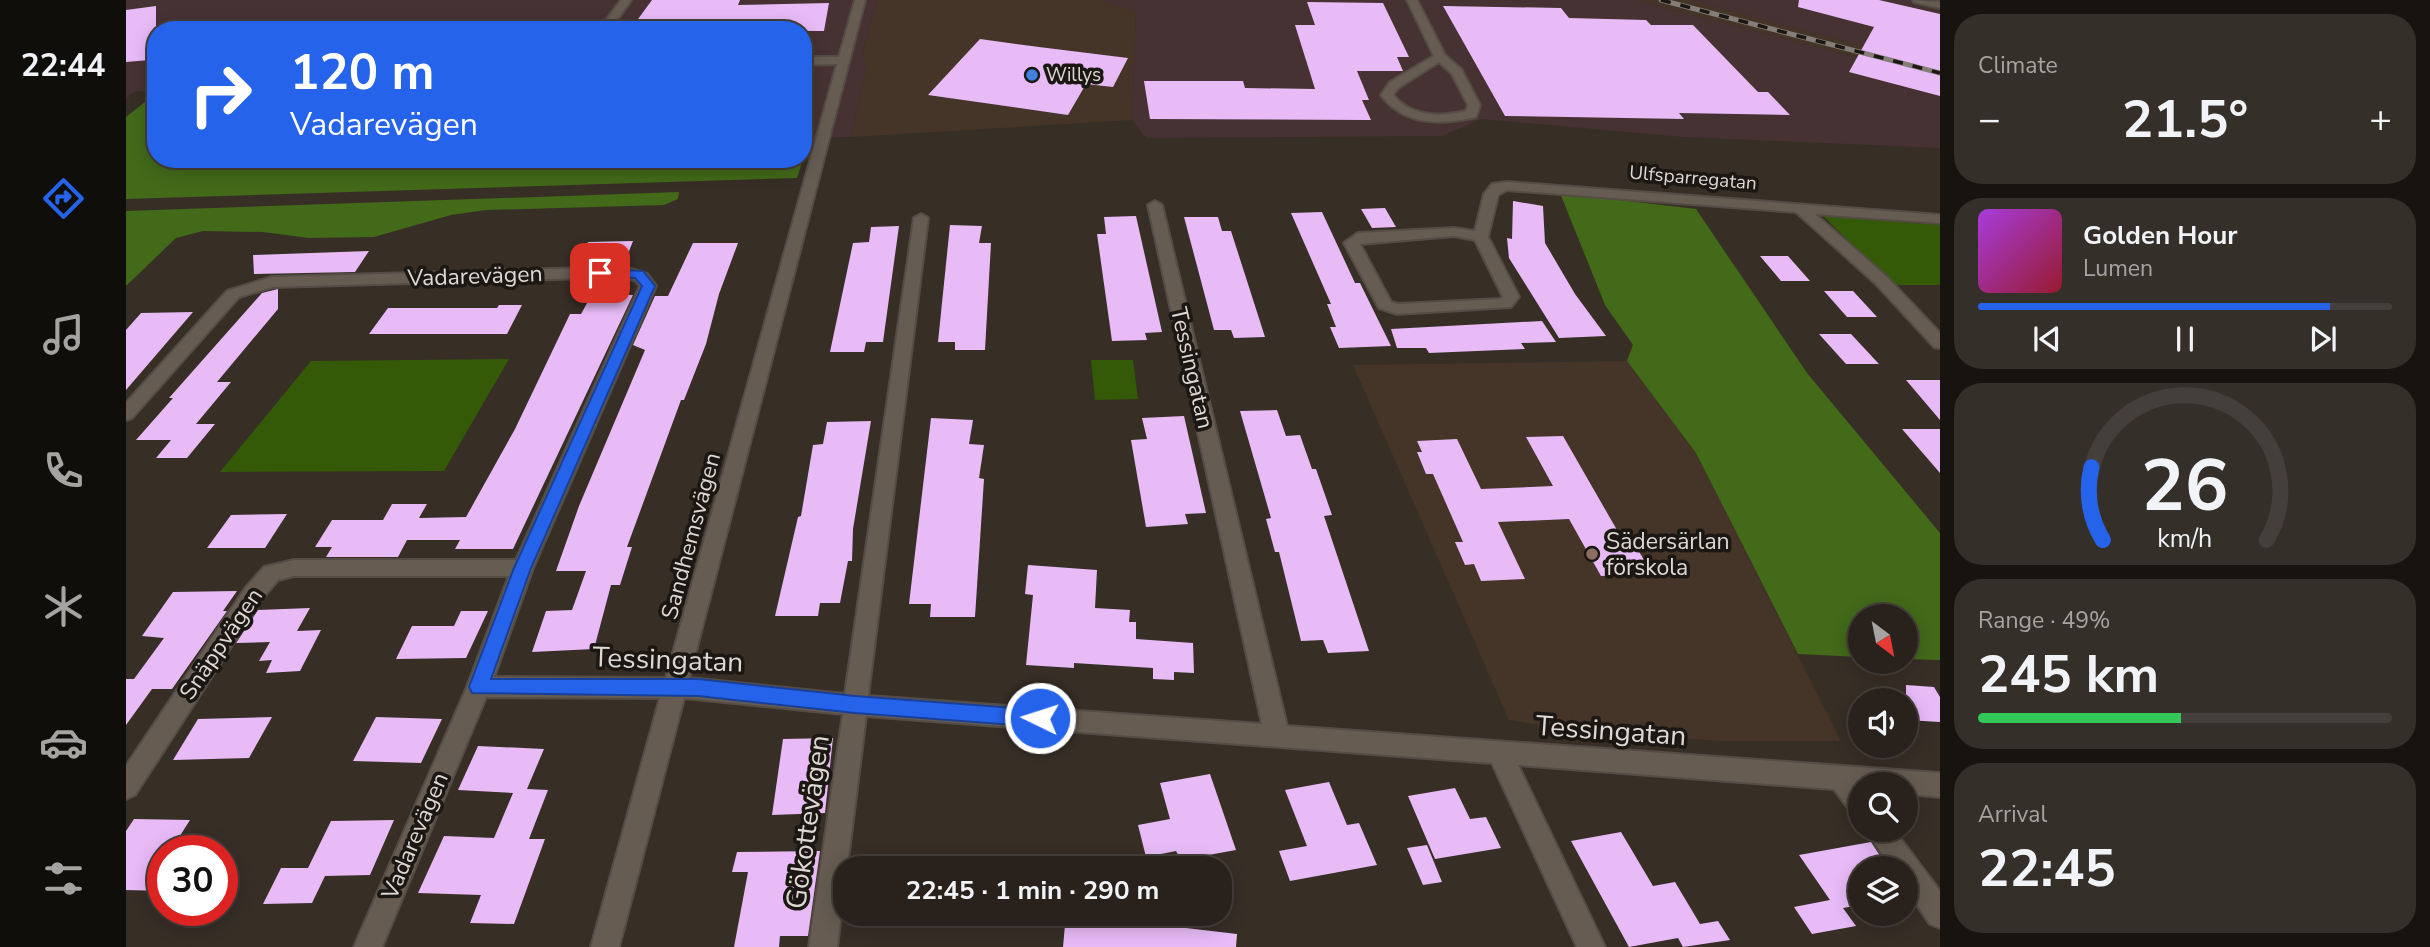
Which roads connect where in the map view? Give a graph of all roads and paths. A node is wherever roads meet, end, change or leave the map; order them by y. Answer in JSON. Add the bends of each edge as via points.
{"nodes":[{"id":1,"x":625,"y":0,"type":"edge"},
{"id":2,"x":860,"y":0,"type":"edge"},
{"id":3,"x":1412,"y":0,"type":"edge"},
{"id":4,"x":1918,"y":0,"type":"edge"},
{"id":5,"x":1940,"y":5,"type":"edge"},
{"id":6,"x":610,"y":21,"type":"edge"},
{"id":7,"x":1440,"y":57,"type":"junction"},
{"id":8,"x":844,"y":60,"type":"junction"},
{"id":9,"x":812,"y":61,"type":"edge"},
{"id":10,"x":1155,"y":205,"type":"dead end"},
{"id":11,"x":1800,"y":208,"type":"junction"},
{"id":12,"x":921,"y":218,"type":"dead end"},
{"id":13,"x":1940,"y":219,"type":"edge"},
{"id":14,"x":1481,"y":237,"type":"junction"},
{"id":15,"x":1940,"y":343,"type":"edge"},
{"id":16,"x":126,"y":414,"type":"edge"},
{"id":17,"x":523,"y":568,"type":"junction"},
{"id":18,"x":479,"y":687,"type":"junction"},
{"id":19,"x":676,"y":687,"type":"junction"},
{"id":20,"x":855,"y":705,"type":"junction"},
{"id":21,"x":1277,"y":736,"type":"junction"},
{"id":22,"x":1500,"y":753,"type":"junction"},
{"id":23,"x":1841,"y":778,"type":"junction"},
{"id":24,"x":1940,"y":785,"type":"edge"},
{"id":25,"x":126,"y":787,"type":"edge"},
{"id":26,"x":1848,"y":788,"type":"edge"},
{"id":27,"x":1888,"y":842,"type":"edge"},
{"id":28,"x":1940,"y":914,"type":"edge"},
{"id":29,"x":368,"y":947,"type":"edge"},
{"id":30,"x":605,"y":947,"type":"edge"},
{"id":31,"x":822,"y":947,"type":"edge"},
{"id":32,"x":1591,"y":947,"type":"edge"}],
"edges":[{"from":1,"to":6,"type":"street"},
{"from":2,"to":8,"type":"street","name":"Sandhemsvägen"},
{"from":3,"to":7,"type":"street"},
{"from":4,"to":5,"type":"street"},
{"from":7,"to":7,"type":"street","via":[[1394,85],[1387,95],[1393,105],[1429,118],[1471,114],[1474,105],[1457,72]]},
{"from":8,"to":9,"type":"street"},
{"from":8,"to":19,"type":"street","name":"Sandhemsvägen"},
{"from":10,"to":21,"type":"street","name":"Tessingatan"},
{"from":11,"to":13,"type":"street","name":"Ulfsparregatan"},
{"from":11,"to":14,"type":"street","name":"Ulfsparregatan","via":[[1507,186],[1497,187],[1491,194]]},
{"from":11,"to":15,"type":"street","via":[[1881,280]]},
{"from":12,"to":20,"type":"street"},
{"from":14,"to":14,"type":"street","via":[[1511,296],[1505,304],[1397,309],[1385,305],[1352,243],[1358,237],[1454,232]]},
{"from":16,"to":17,"type":"street","name":"Vadarevägen","via":[[233,294],[250,286],[638,274],[648,286]]},
{"from":17,"to":18,"type":"street","name":"Vadarevägen"},
{"from":17,"to":25,"type":"street","name":"Snäppvägen","via":[[294,568],[271,573]]},
{"from":18,"to":19,"type":"street","name":"Tessingatan"},
{"from":18,"to":29,"type":"street","name":"Vadarevägen"},
{"from":19,"to":20,"type":"street","name":"Tessingatan"},
{"from":19,"to":30,"type":"street","name":"Sandhemsvägen"},
{"from":20,"to":21,"type":"street","name":"Tessingatan"},
{"from":20,"to":31,"type":"street","name":"Gökottevägen"},
{"from":21,"to":22,"type":"street","name":"Tessingatan"},
{"from":22,"to":23,"type":"street","name":"Tessingatan"},
{"from":22,"to":32,"type":"street"},
{"from":23,"to":24,"type":"street","name":"Tessingatan"},
{"from":23,"to":26,"type":"street"},
{"from":27,"to":28,"type":"street"}]}
